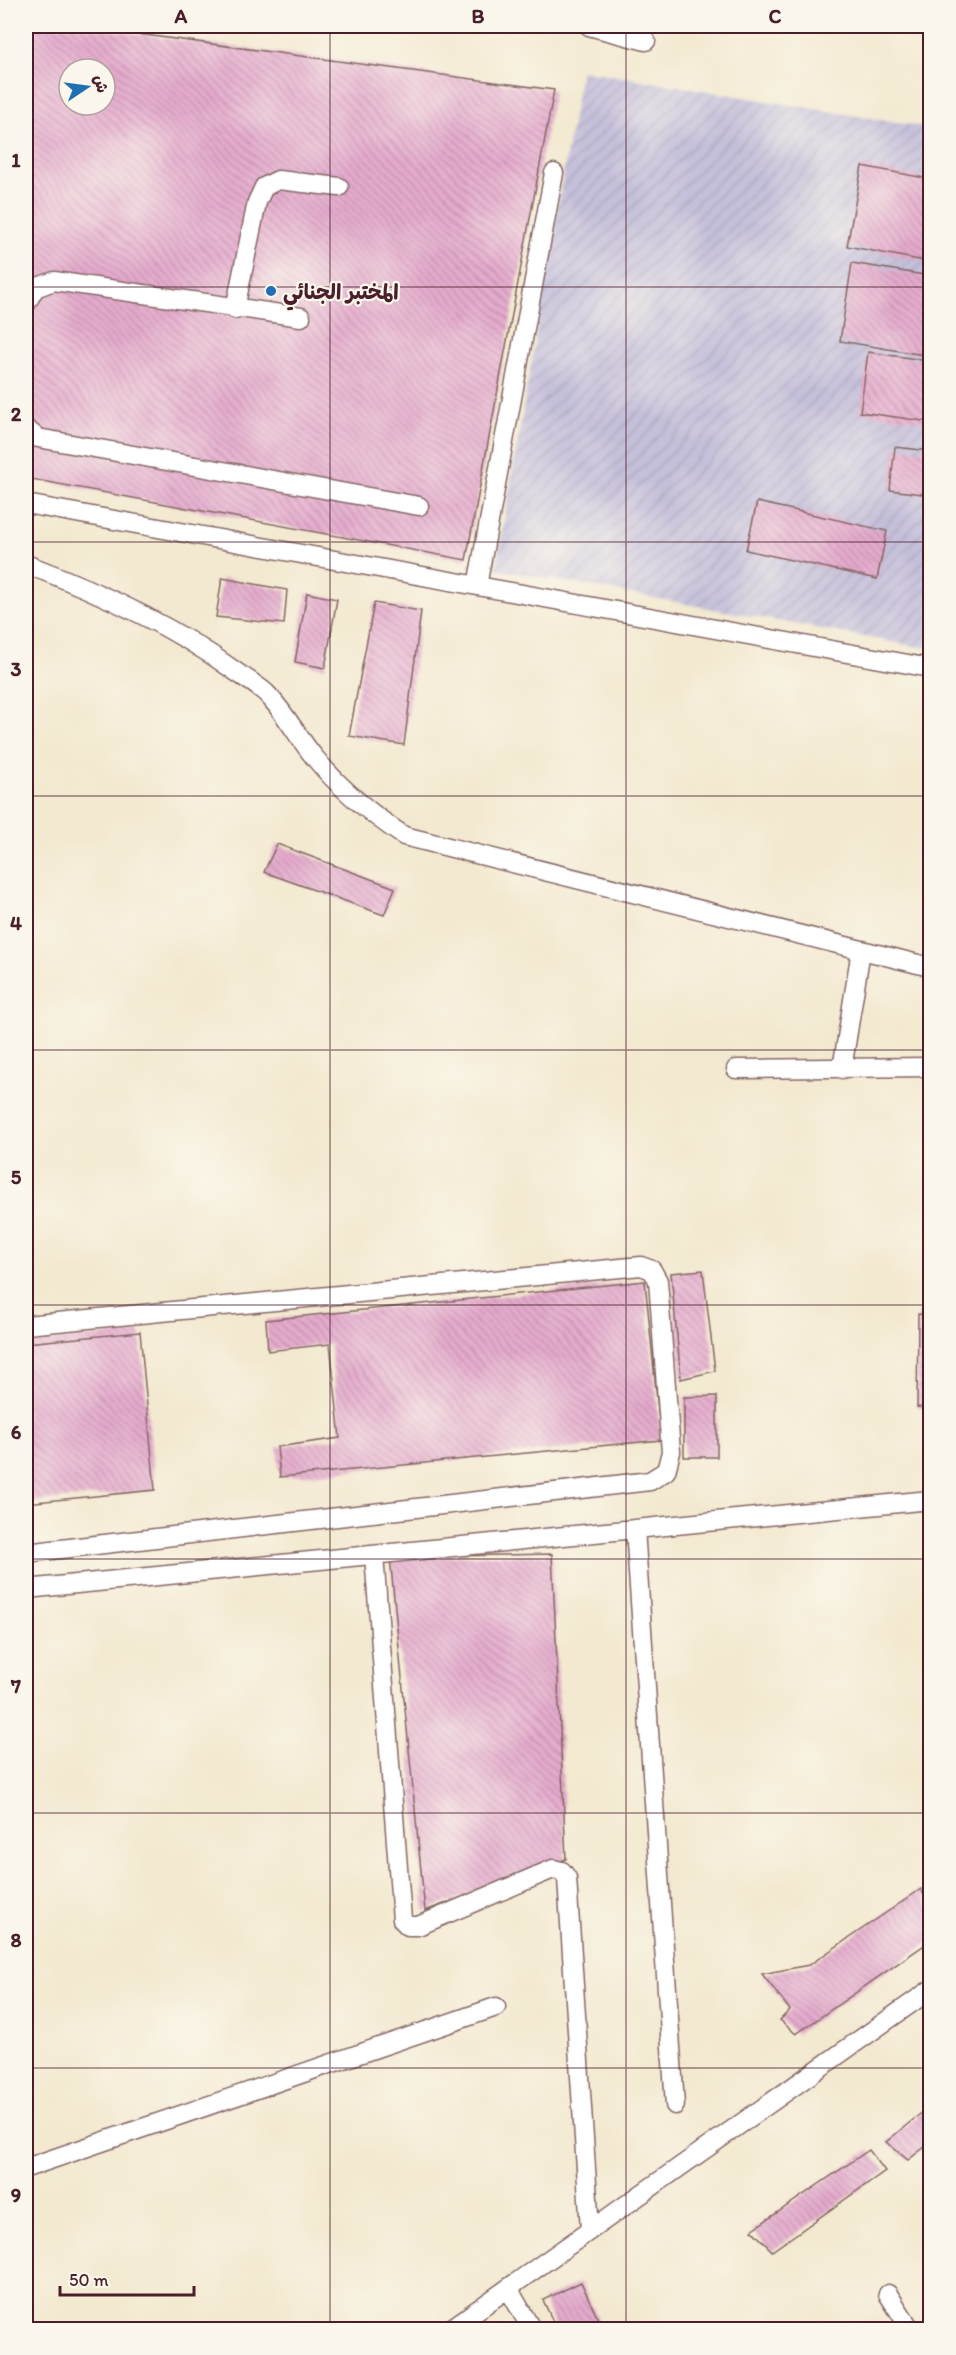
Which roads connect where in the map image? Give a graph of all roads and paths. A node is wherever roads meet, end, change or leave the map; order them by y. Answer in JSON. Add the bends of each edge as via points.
{"nodes":[{"id":1,"x":589,"y":26,"type":"edge"},
{"id":2,"x":646,"y":41,"type":"dead end"},
{"id":3,"x":554,"y":172,"type":"dead end"},
{"id":4,"x":339,"y":187,"type":"dead end"},
{"id":5,"x":26,"y":304,"type":"edge"},
{"id":6,"x":235,"y":309,"type":"junction"},
{"id":7,"x":301,"y":317,"type":"dead end"},
{"id":8,"x":26,"y":429,"type":"edge"},
{"id":9,"x":26,"y":504,"type":"edge"},
{"id":10,"x":419,"y":506,"type":"dead end"},
{"id":11,"x":26,"y":564,"type":"edge"},
{"id":12,"x":477,"y":586,"type":"junction"},
{"id":13,"x":930,"y":668,"type":"edge"},
{"id":14,"x":861,"y":950,"type":"junction"},
{"id":15,"x":930,"y":968,"type":"edge"},
{"id":16,"x":930,"y":1067,"type":"edge"},
{"id":17,"x":842,"y":1069,"type":"junction"},
{"id":18,"x":736,"y":1070,"type":"dead end"},
{"id":19,"x":26,"y":1325,"type":"edge"},
{"id":20,"x":930,"y":1500,"type":"edge"},
{"id":21,"x":635,"y":1529,"type":"junction"},
{"id":22,"x":26,"y":1553,"type":"edge"},
{"id":23,"x":374,"y":1555,"type":"junction"},
{"id":24,"x":26,"y":1589,"type":"edge"},
{"id":25,"x":930,"y":1990,"type":"edge"},
{"id":26,"x":495,"y":2007,"type":"dead end"},
{"id":27,"x":675,"y":2105,"type":"dead end"},
{"id":28,"x":26,"y":2168,"type":"edge"},
{"id":29,"x":590,"y":2229,"type":"junction"},
{"id":30,"x":508,"y":2288,"type":"junction"},
{"id":31,"x":888,"y":2294,"type":"dead end"},
{"id":32,"x":449,"y":2330,"type":"edge"},
{"id":33,"x":532,"y":2330,"type":"edge"},
{"id":34,"x":911,"y":2330,"type":"edge"}],
"edges":[{"from":1,"to":2,"type":"street"},
{"from":3,"to":12,"type":"street"},
{"from":4,"to":6,"type":"street","via":[[278,180],[264,187],[257,202]]},
{"from":5,"to":6,"type":"street","via":[[35,288],[54,281]]},
{"from":6,"to":7,"type":"street"},
{"from":8,"to":10,"type":"street","via":[[38,438]]},
{"from":9,"to":12,"type":"street"},
{"from":11,"to":14,"type":"street","via":[[134,611],[209,652],[266,693],[342,789],[404,836]]},
{"from":12,"to":13,"type":"street"},
{"from":14,"to":15,"type":"street"},
{"from":14,"to":17,"type":"street"},
{"from":16,"to":17,"type":"street"},
{"from":17,"to":18,"type":"street"},
{"from":19,"to":22,"type":"street","via":[[641,1266],[652,1270],[658,1281],[671,1452],[666,1471],[650,1481]]},
{"from":20,"to":21,"type":"street"},
{"from":21,"to":23,"type":"street"},
{"from":21,"to":27,"type":"street"},
{"from":23,"to":24,"type":"street"},
{"from":23,"to":29,"type":"street","via":[[402,1920],[408,1926],[418,1926],[553,1869],[562,1871],[567,1878]]},
{"from":25,"to":29,"type":"street"},
{"from":26,"to":28,"type":"street"},
{"from":29,"to":30,"type":"street"},
{"from":30,"to":32,"type":"street"},
{"from":30,"to":33,"type":"street"},
{"from":31,"to":34,"type":"street"}]}
